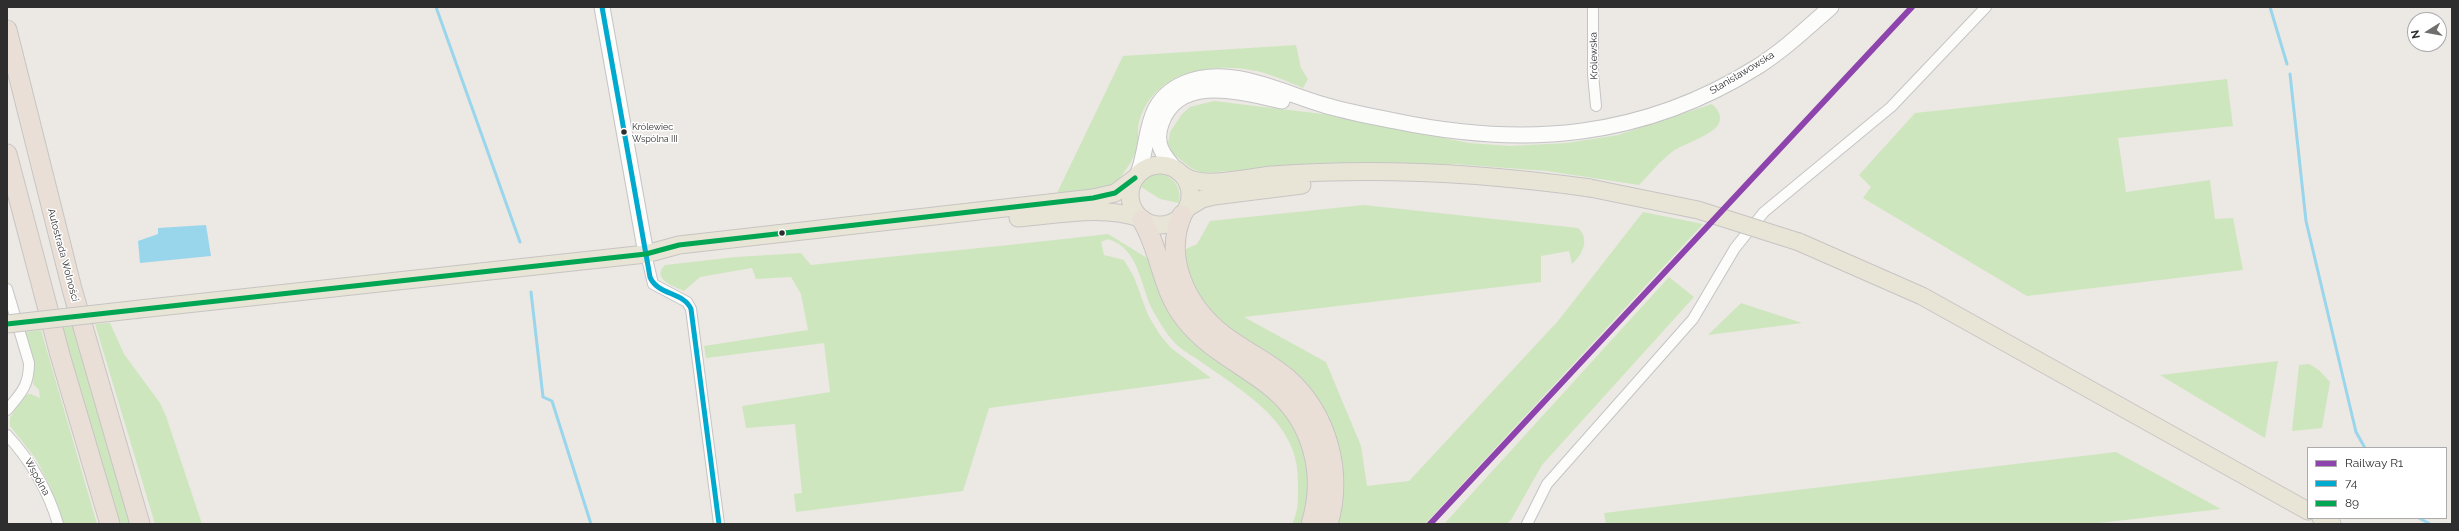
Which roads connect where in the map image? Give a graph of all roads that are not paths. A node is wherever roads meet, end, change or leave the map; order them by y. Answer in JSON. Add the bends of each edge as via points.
{"nodes":[{"id":1,"x":602,"y":7,"type":"edge"},
{"id":2,"x":1593,"y":7,"type":"edge"},
{"id":3,"x":1831,"y":7,"type":"edge"},
{"id":4,"x":1986,"y":7,"type":"edge"},
{"id":5,"x":7,"y":30,"type":"edge"},
{"id":6,"x":1326,"y":106,"type":"junction"},
{"id":7,"x":1596,"y":106,"type":"dead end"},
{"id":8,"x":7,"y":154,"type":"edge"},
{"id":9,"x":1179,"y":172,"type":"junction"},
{"id":10,"x":1470,"y":175,"type":"junction"},
{"id":11,"x":1136,"y":176,"type":"junction"},
{"id":12,"x":1184,"y":212,"type":"junction"},
{"id":13,"x":1141,"y":219,"type":"junction"},
{"id":14,"x":646,"y":254,"type":"junction"},
{"id":15,"x":7,"y":289,"type":"edge"},
{"id":16,"x":7,"y":324,"type":"edge"},
{"id":17,"x":7,"y":410,"type":"edge"},
{"id":18,"x":7,"y":435,"type":"edge"},
{"id":19,"x":2307,"y":510,"type":"edge"},
{"id":20,"x":2323,"y":519,"type":"edge"},
{"id":21,"x":58,"y":524,"type":"edge"},
{"id":22,"x":110,"y":524,"type":"edge"},
{"id":23,"x":140,"y":524,"type":"edge"},
{"id":24,"x":719,"y":524,"type":"edge"},
{"id":25,"x":1311,"y":524,"type":"edge"},
{"id":26,"x":1328,"y":524,"type":"edge"},
{"id":27,"x":1527,"y":524,"type":"edge"},
{"id":28,"x":2332,"y":524,"type":"edge"}],
"edges":[{"from":1,"to":14,"type":"street"},
{"from":2,"to":7,"type":"street","name":"Królewska","via":[[1593,74]]},
{"from":3,"to":6,"type":"street","name":"Stanisławowska","via":[[1785,47],[1757,67],[1718,89],[1641,120],[1573,134],[1500,136],[1416,126]]},
{"from":4,"to":27,"type":"street","via":[[1891,107],[1764,212],[1735,248],[1693,320],[1547,484]]},
{"from":5,"to":23,"type":"highway","name":"Autostrada Wolności","via":[[70,282]]},
{"from":6,"to":9,"type":"street","via":[[1288,102],[1221,89],[1202,90],[1190,94],[1170,108],[1162,121],[1158,135],[1161,151]]},
{"from":6,"to":11,"type":"street","via":[[1236,79],[1208,77],[1189,81],[1169,93],[1154,111],[1148,123],[1145,155]]},
{"from":8,"to":22,"type":"highway","via":[[60,355]]},
{"from":9,"to":10,"type":"main road","via":[[1190,180],[1218,182],[1272,175],[1390,171]]},
{"from":9,"to":11,"type":"main road","via":[[1169,166],[1156,165],[1144,169]]},
{"from":9,"to":12,"type":"main road","via":[[1190,195]]},
{"from":10,"to":12,"type":"main road","via":[[1283,186],[1202,199]]},
{"from":10,"to":19,"type":"main road","bridge":true,"via":[[1590,188],[1698,210],[1800,242],[1922,296]]},
{"from":11,"to":13,"type":"main road","via":[[1130,191],[1130,199],[1131,206]]},
{"from":11,"to":14,"type":"main road","via":[[1115,193],[1103,196],[679,245]]},
{"from":12,"to":13,"type":"main road","via":[[1163,225]]},
{"from":12,"to":26,"type":"highway","via":[[1177,230],[1175,257],[1180,277],[1194,304],[1222,334],[1288,380],[1306,399],[1319,421],[1329,447],[1333,470],[1332,505]]},
{"from":13,"to":14,"type":"main road","via":[[1119,212],[1089,211],[948,223],[669,256]]},
{"from":13,"to":25,"type":"highway","via":[[1153,238],[1167,289],[1183,317],[1206,342],[1281,395],[1302,423],[1312,443],[1318,478],[1317,500]]},
{"from":14,"to":16,"type":"main road","bridge":true},
{"from":14,"to":24,"type":"street","via":[[653,284],[687,302],[692,308]]},
{"from":15,"to":17,"type":"street","via":[[29,364],[29,373],[27,384]]},
{"from":18,"to":21,"type":"street","name":"Wspólna","via":[[25,455],[42,482]]},
{"from":20,"to":28,"type":"main road"}]}
